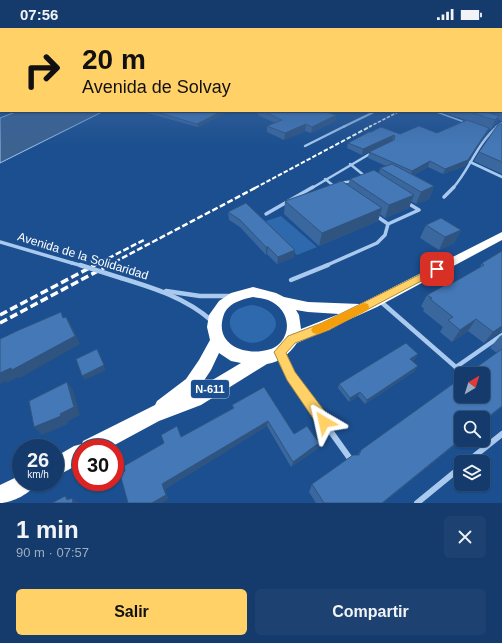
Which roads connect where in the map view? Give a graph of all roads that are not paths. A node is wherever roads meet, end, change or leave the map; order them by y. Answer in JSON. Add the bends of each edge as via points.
{"nodes":[{"id":1,"x":374,"y":112,"type":"edge"},
{"id":2,"x":437,"y":112,"type":"edge"},
{"id":3,"x":496,"y":122,"type":"edge"},
{"id":4,"x":469,"y":124,"type":"edge"},
{"id":5,"x":501,"y":124,"type":"edge"},
{"id":6,"x":492,"y":130,"type":"junction"},
{"id":7,"x":498,"y":130,"type":"edge"},
{"id":8,"x":305,"y":146,"type":"dead end"},
{"id":9,"x":377,"y":150,"type":"edge"},
{"id":10,"x":470,"y":162,"type":"junction"},
{"id":11,"x":350,"y":164,"type":"junction"},
{"id":12,"x":502,"y":177,"type":"edge"},
{"id":13,"x":325,"y":179,"type":"junction"},
{"id":14,"x":332,"y":185,"type":"junction"},
{"id":15,"x":338,"y":189,"type":"edge"},
{"id":16,"x":444,"y":197,"type":"dead end"},
{"id":17,"x":400,"y":198,"type":"edge"},
{"id":18,"x":369,"y":211,"type":"edge"},
{"id":19,"x":266,"y":214,"type":"dead end"},
{"id":20,"x":388,"y":224,"type":"junction"},
{"id":21,"x":502,"y":235,"type":"edge"},
{"id":22,"x":0,"y":242,"type":"edge"},
{"id":23,"x":291,"y":280,"type":"dead end"},
{"id":24,"x":160,"y":290,"type":"junction"},
{"id":25,"x":237,"y":295,"type":"junction"},
{"id":26,"x":378,"y":299,"type":"junction"},
{"id":27,"x":283,"y":302,"type":"junction"},
{"id":28,"x":360,"y":309,"type":"junction"},
{"id":29,"x":214,"y":323,"type":"junction"},
{"id":30,"x":502,"y":336,"type":"edge"},
{"id":31,"x":218,"y":340,"type":"junction"},
{"id":32,"x":292,"y":340,"type":"junction"},
{"id":33,"x":279,"y":352,"type":"junction"},
{"id":34,"x":263,"y":358,"type":"junction"},
{"id":35,"x":456,"y":367,"type":"joint"},
{"id":36,"x":154,"y":414,"type":"junction"},
{"id":37,"x":502,"y":434,"type":"edge"},
{"id":38,"x":107,"y":439,"type":"edge"},
{"id":39,"x":476,"y":455,"type":"edge"},
{"id":40,"x":351,"y":460,"type":"edge"},
{"id":41,"x":454,"y":473,"type":"edge"},
{"id":42,"x":12,"y":490,"type":"edge"},
{"id":43,"x":0,"y":496,"type":"edge"},
{"id":44,"x":417,"y":503,"type":"edge"}],
"edges":[{"from":1,"to":8,"type":"street"},
{"from":2,"to":4,"type":"lane"},
{"from":3,"to":5,"type":"street"},
{"from":5,"to":6,"type":"street"},
{"from":6,"to":7,"type":"lane"},
{"from":6,"to":10,"type":"street"},
{"from":9,"to":11,"type":"street"},
{"from":10,"to":12,"type":"street"},
{"from":10,"to":16,"type":"street","via":[[464,174]]},
{"from":11,"to":13,"type":"street"},
{"from":11,"to":14,"type":"street","via":[[368,178]]},
{"from":13,"to":14,"type":"street"},
{"from":13,"to":19,"type":"street"},
{"from":14,"to":15,"type":"street"},
{"from":17,"to":20,"type":"street","via":[[419,210]]},
{"from":18,"to":20,"type":"street"},
{"from":20,"to":23,"type":"street","via":[[385,235],[377,243]]},
{"from":21,"to":26,"type":"highway","number":"N-611"},
{"from":22,"to":24,"type":"street","name":"Avenida de la Solidaridad","bridge":true},
{"from":24,"to":25,"type":"street","name":"Avenida de la Solidaridad","via":[[200,296]]},
{"from":24,"to":29,"type":"street","name":"Avenida de la Solidaridad","via":[[202,311]]},
{"from":25,"to":27,"type":"highway","via":[[261,293]]},
{"from":25,"to":29,"type":"highway","via":[[219,309]]},
{"from":26,"to":28,"type":"highway","number":"N-611"},
{"from":26,"to":35,"type":"street"},
{"from":27,"to":28,"type":"highway","via":[[308,307]]},
{"from":27,"to":32,"type":"highway","via":[[294,319]]},
{"from":28,"to":32,"type":"highway","number":"N-611"},
{"from":29,"to":31,"type":"highway","via":[[214,332]]},
{"from":30,"to":35,"type":"street"},
{"from":31,"to":34,"type":"highway","number":"N-611","via":[[224,347],[241,357]]},
{"from":31,"to":36,"type":"highway","number":"N-611","via":[[192,384]]},
{"from":32,"to":33,"type":"highway","number":"N-611"},
{"from":33,"to":34,"type":"highway","number":"N-611"},
{"from":33,"to":40,"type":"street","via":[[291,376]]},
{"from":34,"to":36,"type":"highway","number":"N-611","via":[[195,399]]},
{"from":36,"to":38,"type":"highway","number":"N-611"},
{"from":37,"to":39,"type":"street"},
{"from":41,"to":44,"type":"street"},
{"from":42,"to":43,"type":"highway"}]}
